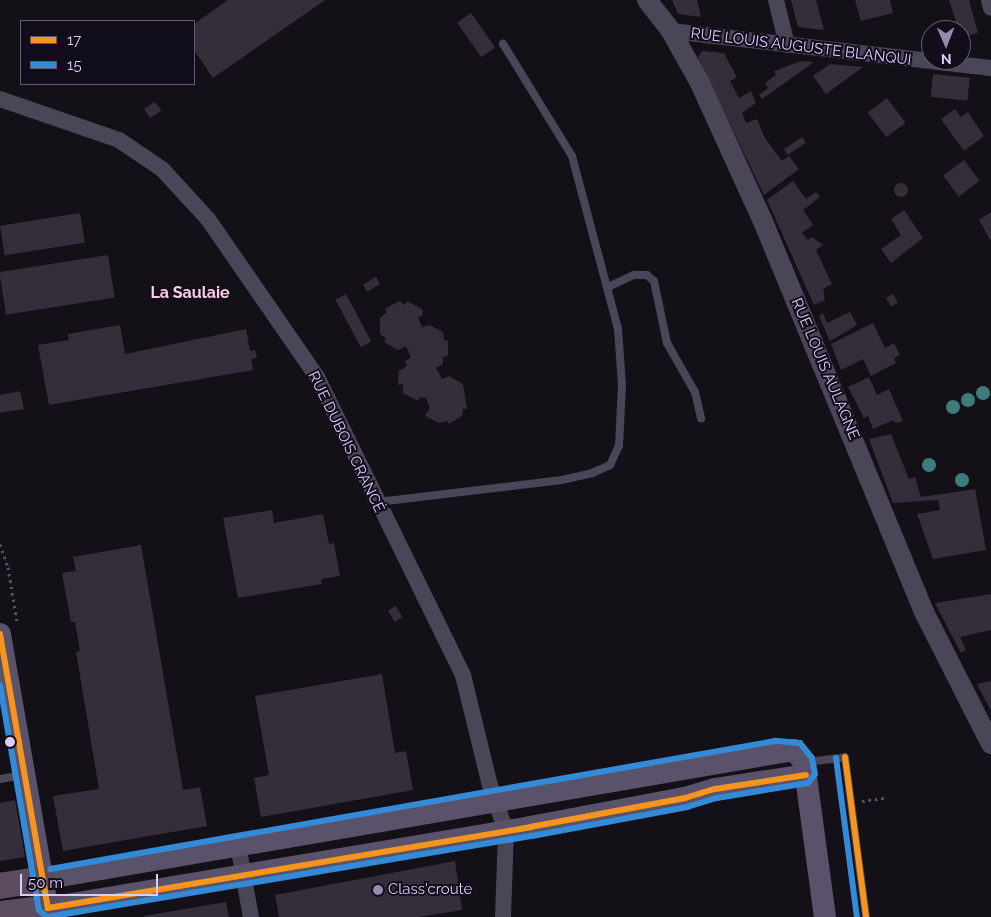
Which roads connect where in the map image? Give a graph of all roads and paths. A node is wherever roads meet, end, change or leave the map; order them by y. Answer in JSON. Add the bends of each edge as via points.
{"nodes":[{"id":1,"x":647,"y":0,"type":"edge"},
{"id":2,"x":776,"y":0,"type":"edge"},
{"id":3,"x":989,"y":0,"type":"edge"},
{"id":4,"x":991,"y":8,"type":"edge"},
{"id":5,"x":671,"y":31,"type":"junction"},
{"id":6,"x":503,"y":44,"type":"dead end"},
{"id":7,"x":788,"y":45,"type":"junction"},
{"id":8,"x":991,"y":68,"type":"edge"},
{"id":9,"x":0,"y":99,"type":"edge"},
{"id":10,"x":608,"y":287,"type":"junction"},
{"id":11,"x":701,"y":418,"type":"dead end"},
{"id":12,"x":376,"y":502,"type":"junction"},
{"id":13,"x":0,"y":634,"type":"edge"},
{"id":14,"x":991,"y":744,"type":"edge"},
{"id":15,"x":801,"y":762,"type":"junction"},
{"id":16,"x":25,"y":775,"type":"junction"},
{"id":17,"x":0,"y":779,"type":"edge"},
{"id":18,"x":884,"y":798,"type":"dead end"},
{"id":19,"x":495,"y":800,"type":"junction"},
{"id":20,"x":860,"y":801,"type":"dead end"},
{"id":21,"x":506,"y":831,"type":"junction"},
{"id":22,"x":238,"y":845,"type":"junction"},
{"id":23,"x":244,"y":875,"type":"junction"},
{"id":24,"x":43,"y":879,"type":"junction"},
{"id":25,"x":0,"y":886,"type":"edge"},
{"id":26,"x":49,"y":913,"type":"edge"},
{"id":27,"x":0,"y":914,"type":"edge"},
{"id":28,"x":251,"y":917,"type":"edge"},
{"id":29,"x":503,"y":917,"type":"edge"},
{"id":30,"x":825,"y":917,"type":"edge"},
{"id":31,"x":866,"y":917,"type":"edge"}],
"edges":[{"from":1,"to":5,"type":"street","name":"RUE LOUIS AULAGNE"},
{"from":2,"to":7,"type":"street"},
{"from":3,"to":4,"type":"street"},
{"from":5,"to":7,"type":"street","name":"RUE LOUIS AUGUSTE BLANQUI"},
{"from":5,"to":14,"type":"street","name":"RUE LOUIS AULAGNE","via":[[699,81],[765,228],[924,612]]},
{"from":6,"to":10,"type":"lane","via":[[572,156]]},
{"from":7,"to":8,"type":"street","name":"RUE LOUIS AUGUSTE BLANQUI"},
{"from":9,"to":12,"type":"street","name":"RUE DUBOIS CRANCÉ","via":[[120,140],[162,169],[208,219],[317,377]]},
{"from":10,"to":11,"type":"lane","via":[[634,275],[647,275],[654,280],[667,343],[695,392]]},
{"from":10,"to":12,"type":"lane","via":[[618,329],[622,385],[619,446],[610,465],[562,480]]},
{"from":12,"to":19,"type":"street","name":"RUE DUBOIS CRANCÉ","via":[[463,675]]},
{"from":13,"to":16,"type":"main road"},
{"from":15,"to":19,"type":"main road"},
{"from":15,"to":21,"type":"main road","via":[[685,798]]},
{"from":15,"to":30,"type":"main road"},
{"from":15,"to":31,"type":"lane","via":[[845,757]]},
{"from":16,"to":17,"type":"lane"},
{"from":16,"to":24,"type":"main road"},
{"from":18,"to":20,"type":"path"},
{"from":19,"to":21,"type":"street","name":"RUE DUBOIS CRANCÉ"},
{"from":19,"to":22,"type":"main road"},
{"from":21,"to":23,"type":"main road"},
{"from":21,"to":29,"type":"street","name":"RUE DUBOIS CRANCÉ"},
{"from":22,"to":23,"type":"street"},
{"from":22,"to":24,"type":"main road"},
{"from":23,"to":26,"type":"main road"},
{"from":23,"to":28,"type":"street"},
{"from":24,"to":25,"type":"highway"},
{"from":24,"to":26,"type":"main road"},
{"from":26,"to":27,"type":"highway"}]}
